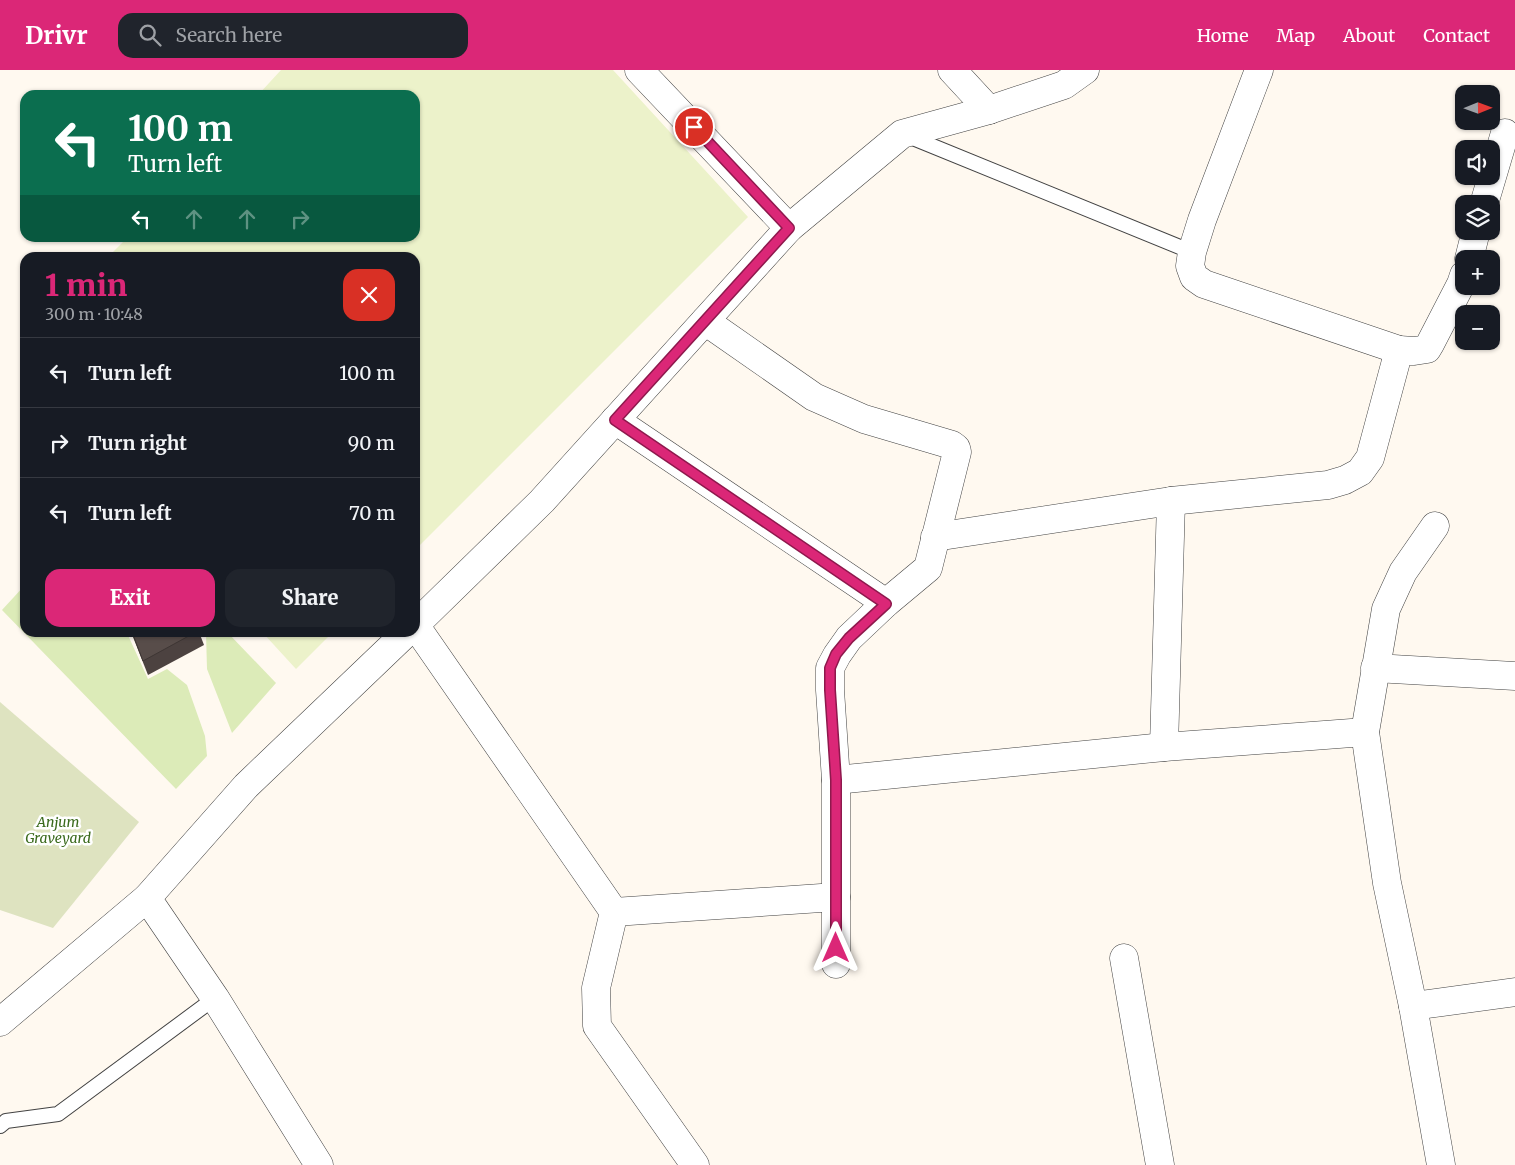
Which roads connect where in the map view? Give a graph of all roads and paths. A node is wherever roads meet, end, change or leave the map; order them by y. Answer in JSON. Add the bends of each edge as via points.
{"nodes":[{"id":1,"x":639,"y":70,"type":"edge"},
{"id":2,"x":952,"y":70,"type":"edge"},
{"id":3,"x":1085,"y":70,"type":"edge"},
{"id":4,"x":1259,"y":70,"type":"edge"},
{"id":5,"x":989,"y":110,"type":"junction"},
{"id":6,"x":1505,"y":132,"type":"dead end"},
{"id":7,"x":902,"y":134,"type":"junction"},
{"id":8,"x":1487,"y":195,"type":"edge"},
{"id":9,"x":789,"y":228,"type":"junction"},
{"id":10,"x":1192,"y":252,"type":"junction"},
{"id":11,"x":1455,"y":295,"type":"edge"},
{"id":12,"x":705,"y":321,"type":"junction"},
{"id":13,"x":1399,"y":350,"type":"junction"},
{"id":14,"x":615,"y":420,"type":"junction"},
{"id":15,"x":1171,"y":501,"type":"junction"},
{"id":16,"x":1434,"y":526,"type":"dead end"},
{"id":17,"x":935,"y":536,"type":"junction"},
{"id":18,"x":886,"y":604,"type":"junction"},
{"id":19,"x":420,"y":620,"type":"edge"},
{"id":20,"x":420,"y":632,"type":"edge"},
{"id":21,"x":402,"y":637,"type":"edge"},
{"id":22,"x":1375,"y":668,"type":"junction"},
{"id":23,"x":1515,"y":676,"type":"edge"},
{"id":24,"x":1366,"y":732,"type":"junction"},
{"id":25,"x":1164,"y":747,"type":"junction"},
{"id":26,"x":836,"y":780,"type":"junction"},
{"id":27,"x":836,"y":897,"type":"junction"},
{"id":28,"x":147,"y":898,"type":"junction"},
{"id":29,"x":614,"y":912,"type":"junction"},
{"id":30,"x":1124,"y":958,"type":"dead end"},
{"id":31,"x":836,"y":964,"type":"dead end"},
{"id":32,"x":1515,"y":992,"type":"edge"},
{"id":33,"x":215,"y":998,"type":"junction"},
{"id":34,"x":1413,"y":1006,"type":"junction"},
{"id":35,"x":0,"y":1022,"type":"edge"},
{"id":36,"x":0,"y":1126,"type":"edge"},
{"id":37,"x":319,"y":1165,"type":"edge"},
{"id":38,"x":694,"y":1165,"type":"edge"},
{"id":39,"x":1160,"y":1165,"type":"edge"},
{"id":40,"x":1441,"y":1165,"type":"edge"}],
"edges":[{"from":1,"to":9,"type":"street"},
{"from":2,"to":5,"type":"street"},
{"from":3,"to":5,"type":"street","via":[[1064,85]]},
{"from":4,"to":10,"type":"street"},
{"from":5,"to":7,"type":"street"},
{"from":6,"to":8,"type":"street"},
{"from":7,"to":9,"type":"street"},
{"from":7,"to":10,"type":"lane"},
{"from":9,"to":12,"type":"street"},
{"from":10,"to":13,"type":"street","via":[[1190,266],[1194,277],[1204,284]]},
{"from":11,"to":13,"type":"street","via":[[1427,349]]},
{"from":12,"to":14,"type":"street"},
{"from":12,"to":17,"type":"street","via":[[814,397],[864,419],[956,448],[955,464]]},
{"from":13,"to":15,"type":"street","via":[[1370,458],[1360,472],[1328,485]]},
{"from":14,"to":18,"type":"street"},
{"from":14,"to":19,"type":"street","via":[[542,501]]},
{"from":15,"to":17,"type":"street"},
{"from":15,"to":25,"type":"street"},
{"from":16,"to":22,"type":"street","via":[[1404,572],[1386,608]]},
{"from":17,"to":18,"type":"street","via":[[928,568]]},
{"from":18,"to":26,"type":"street","via":[[849,638],[830,668]]},
{"from":20,"to":29,"type":"street"},
{"from":21,"to":28,"type":"street","via":[[246,786]]},
{"from":22,"to":23,"type":"street"},
{"from":22,"to":24,"type":"street"},
{"from":24,"to":25,"type":"street"},
{"from":24,"to":34,"type":"street","via":[[1387,884]]},
{"from":25,"to":26,"type":"street"},
{"from":26,"to":27,"type":"street"},
{"from":27,"to":29,"type":"street"},
{"from":27,"to":31,"type":"street"},
{"from":28,"to":33,"type":"street"},
{"from":28,"to":35,"type":"street"},
{"from":29,"to":38,"type":"street","via":[[596,988],[597,1026]]},
{"from":30,"to":39,"type":"street"},
{"from":32,"to":34,"type":"street"},
{"from":33,"to":36,"type":"lane","via":[[58,1114],[6,1121]]},
{"from":33,"to":37,"type":"street"},
{"from":34,"to":40,"type":"street"}]}
